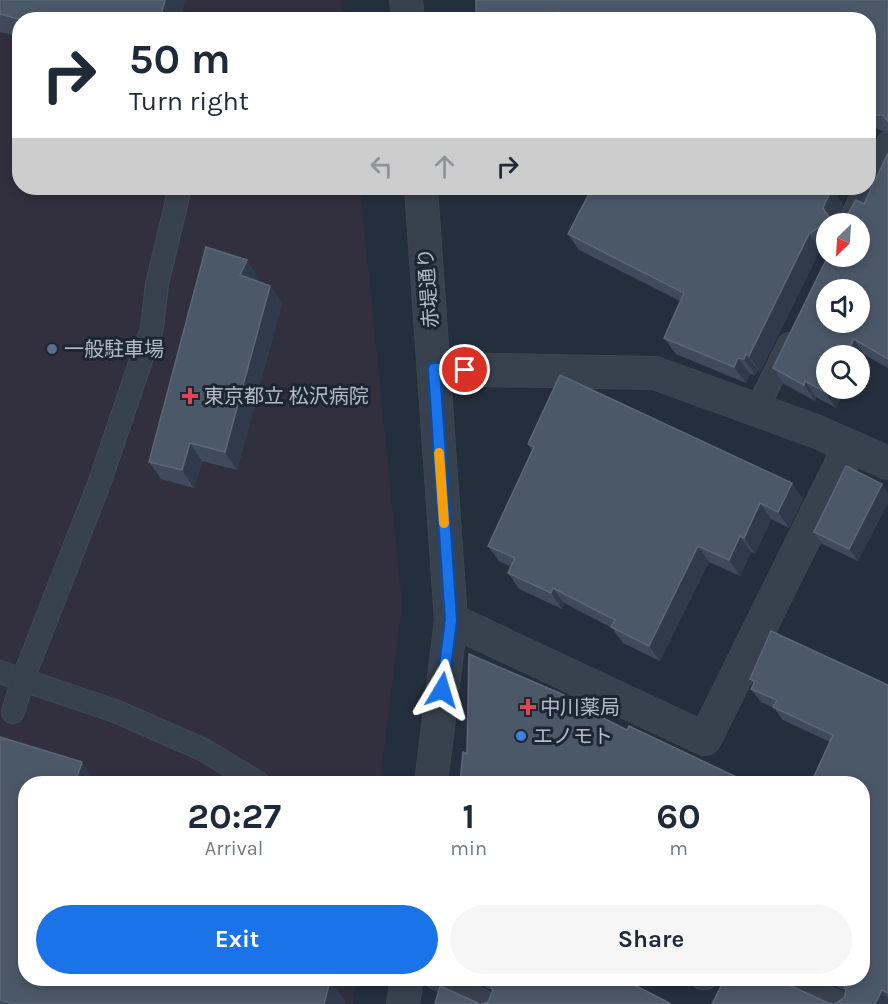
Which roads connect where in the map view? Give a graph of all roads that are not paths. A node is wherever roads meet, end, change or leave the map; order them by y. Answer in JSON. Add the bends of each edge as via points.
{"nodes":[{"id":1,"x":888,"y":143,"type":"edge"},
{"id":2,"x":876,"y":167,"type":"edge"},
{"id":3,"x":178,"y":195,"type":"edge"},
{"id":4,"x":422,"y":195,"type":"edge"},
{"id":5,"x":863,"y":195,"type":"edge"},
{"id":6,"x":854,"y":213,"type":"edge"},
{"id":7,"x":797,"y":328,"type":"edge"},
{"id":8,"x":434,"y":369,"type":"junction"},
{"id":9,"x":757,"y":409,"type":"junction"},
{"id":10,"x":850,"y":446,"type":"junction"},
{"id":11,"x":888,"y":463,"type":"edge"},
{"id":12,"x":451,"y":620,"type":"junction"},
{"id":13,"x":0,"y":672,"type":"edge"},
{"id":14,"x":23,"y":679,"type":"junction"},
{"id":15,"x":12,"y":712,"type":"dead end"},
{"id":16,"x":247,"y":776,"type":"edge"},
{"id":17,"x":432,"y":776,"type":"edge"},
{"id":18,"x":406,"y":986,"type":"edge"},
{"id":19,"x":452,"y":986,"type":"edge"},
{"id":20,"x":804,"y":986,"type":"edge"},
{"id":21,"x":403,"y":1004,"type":"edge"},
{"id":22,"x":489,"y":1004,"type":"edge"},
{"id":23,"x":842,"y":1004,"type":"edge"}],
"edges":[{"from":1,"to":2,"type":"lane"},
{"from":3,"to":14,"type":"lane","via":[[157,284],[152,328],[99,484]]},
{"from":4,"to":8,"type":"street","name":"赤堤通り"},
{"from":5,"to":6,"type":"lane"},
{"from":7,"to":9,"type":"lane"},
{"from":8,"to":9,"type":"street","via":[[655,373]]},
{"from":8,"to":12,"type":"street","name":"赤堤通り"},
{"from":9,"to":10,"type":"street"},
{"from":10,"to":11,"type":"street"},
{"from":10,"to":12,"type":"street","via":[[705,739]]},
{"from":12,"to":17,"type":"street","name":"赤堤通り"},
{"from":13,"to":14,"type":"lane"},
{"from":14,"to":15,"type":"lane"},
{"from":14,"to":16,"type":"lane","via":[[115,711],[204,750]]},
{"from":18,"to":21,"type":"street"},
{"from":19,"to":22,"type":"lane"},
{"from":20,"to":23,"type":"lane"}]}
